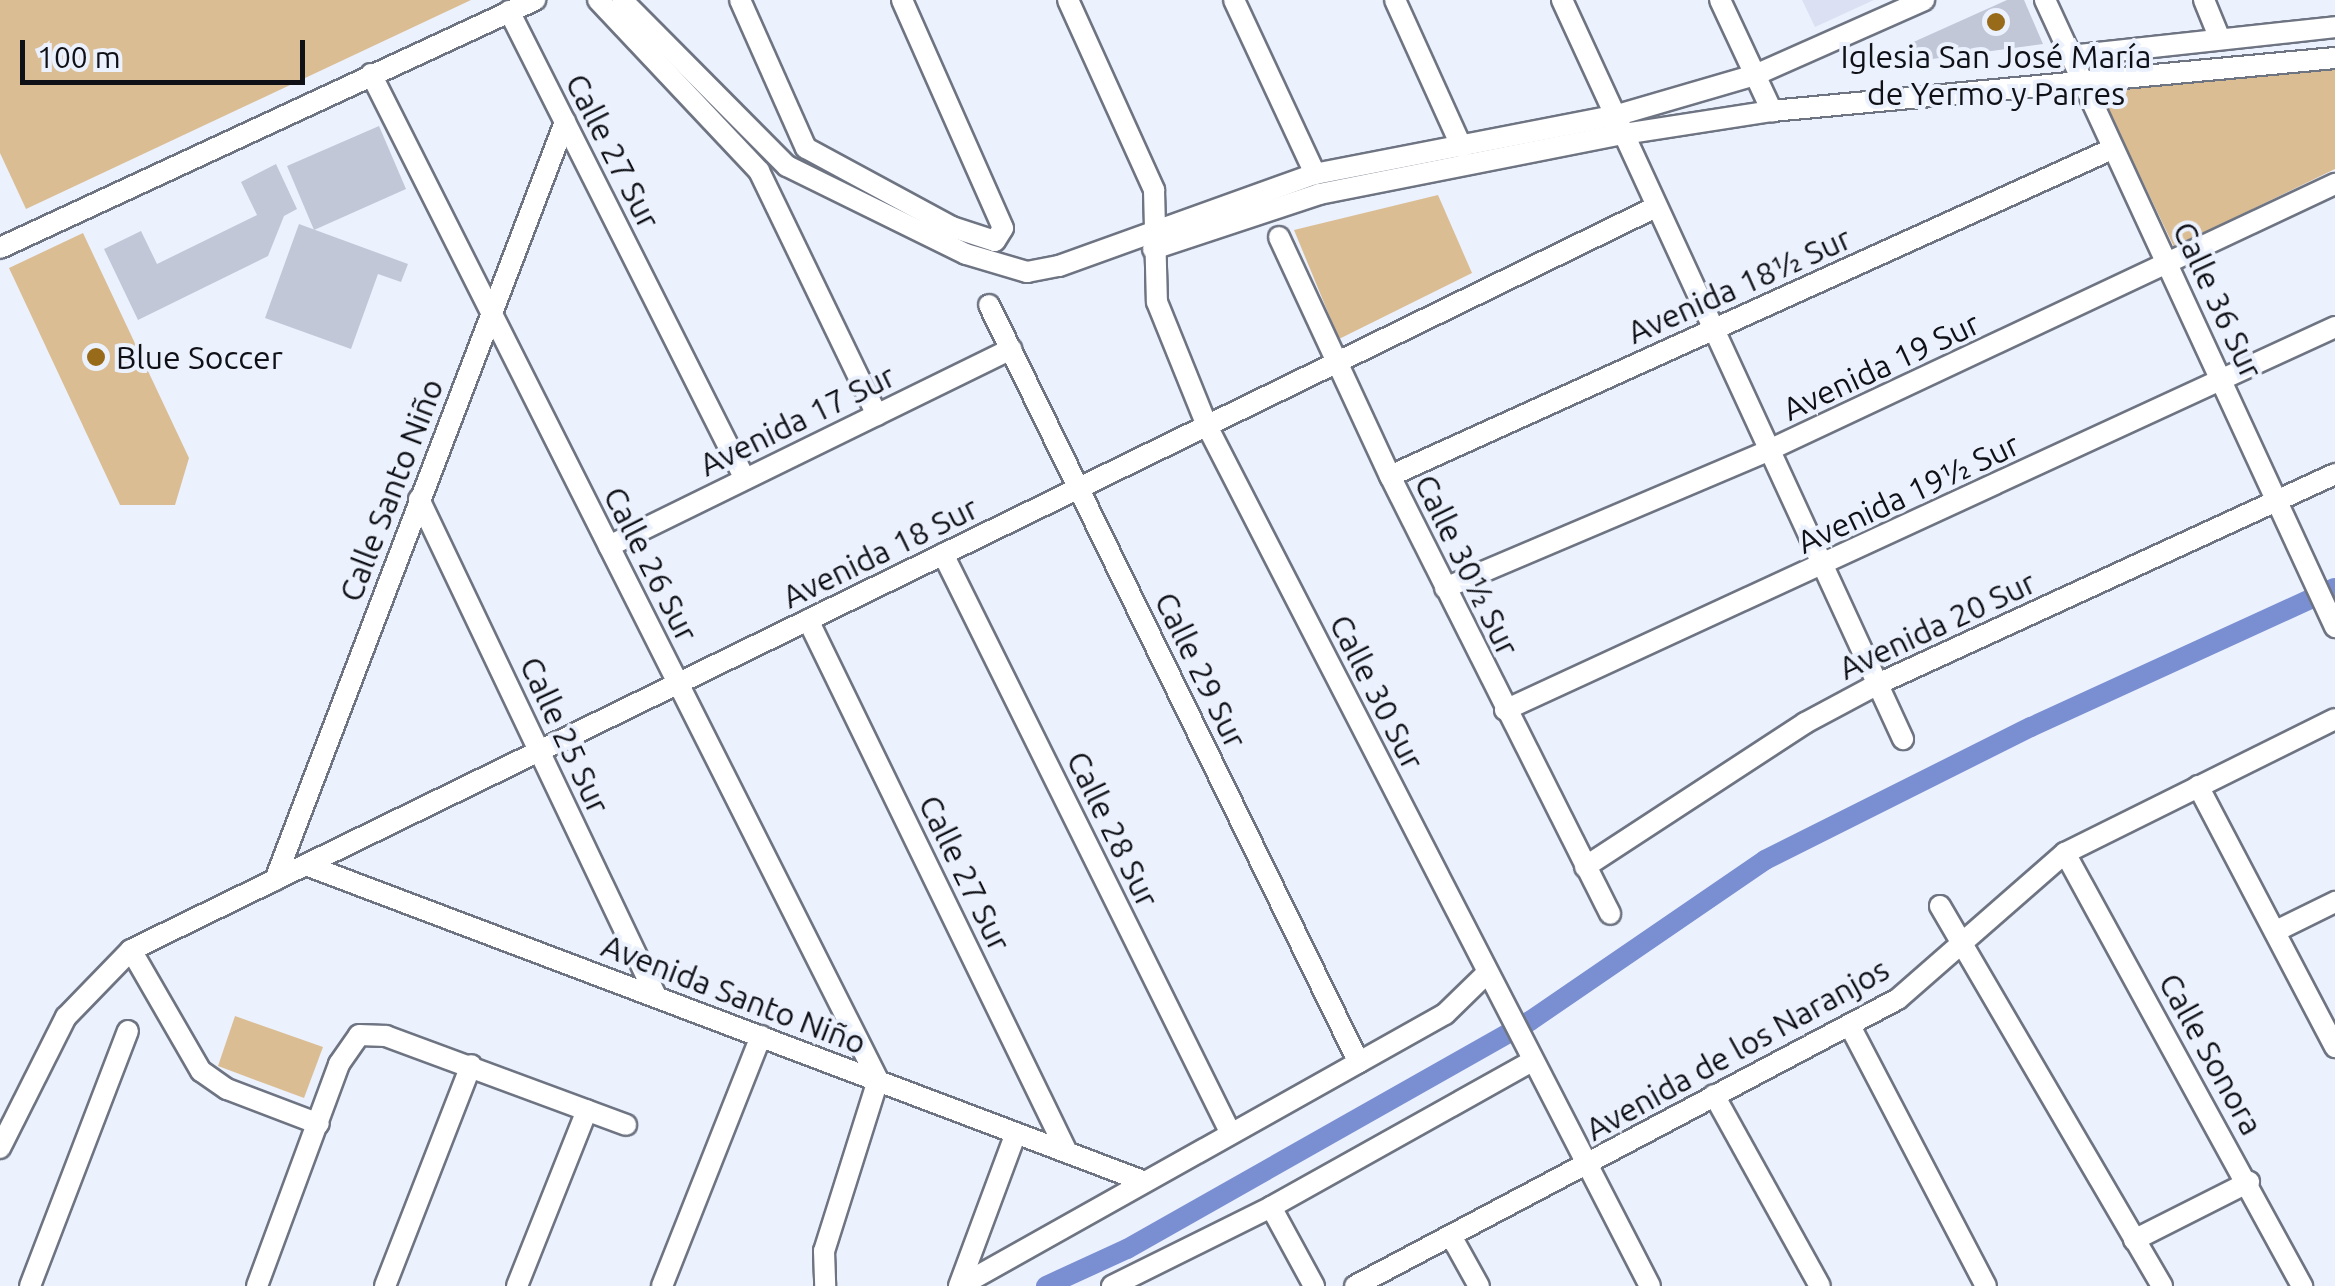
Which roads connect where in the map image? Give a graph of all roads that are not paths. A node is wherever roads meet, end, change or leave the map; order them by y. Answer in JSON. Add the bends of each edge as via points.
{"nodes":[{"id":1,"x":535,"y":0,"type":"edge"},
{"id":2,"x":598,"y":0,"type":"edge"},
{"id":3,"x":622,"y":0,"type":"edge"},
{"id":4,"x":740,"y":0,"type":"edge"},
{"id":5,"x":902,"y":0,"type":"edge"},
{"id":6,"x":1068,"y":0,"type":"edge"},
{"id":7,"x":1234,"y":0,"type":"edge"},
{"id":8,"x":1395,"y":0,"type":"edge"},
{"id":9,"x":1562,"y":0,"type":"edge"},
{"id":10,"x":1720,"y":0,"type":"edge"},
{"id":11,"x":1924,"y":0,"type":"edge"},
{"id":12,"x":2046,"y":0,"type":"edge"},
{"id":13,"x":2204,"y":0,"type":"edge"},
{"id":14,"x":509,"y":11,"type":"junction"},
{"id":15,"x":2335,"y":27,"type":"edge"},
{"id":16,"x":2220,"y":39,"type":"junction"},
{"id":17,"x":2070,"y":56,"type":"junction"},
{"id":18,"x":2335,"y":58,"type":"edge"},
{"id":19,"x":371,"y":74,"type":"junction"},
{"id":20,"x":1755,"y":75,"type":"junction"},
{"id":21,"x":2082,"y":84,"type":"junction"},
{"id":22,"x":1772,"y":111,"type":"junction"},
{"id":23,"x":565,"y":122,"type":"junction"},
{"id":24,"x":1619,"y":125,"type":"junction"},
{"id":25,"x":1462,"y":148,"type":"junction"},
{"id":26,"x":2112,"y":148,"type":"junction"},
{"id":27,"x":1315,"y":174,"type":"junction"},
{"id":28,"x":2335,"y":184,"type":"edge"},
{"id":29,"x":1656,"y":207,"type":"junction"},
{"id":30,"x":1279,"y":237,"type":"dead end"},
{"id":31,"x":1153,"y":242,"type":"junction"},
{"id":32,"x":0,"y":248,"type":"edge"},
{"id":33,"x":2170,"y":266,"type":"junction"},
{"id":34,"x":988,"y":305,"type":"dead end"},
{"id":35,"x":490,"y":311,"type":"junction"},
{"id":36,"x":2335,"y":327,"type":"edge"},
{"id":37,"x":1712,"y":330,"type":"junction"},
{"id":38,"x":1011,"y":349,"type":"junction"},
{"id":39,"x":1339,"y":362,"type":"junction"},
{"id":40,"x":2222,"y":378,"type":"junction"},
{"id":41,"x":877,"y":414,"type":"junction"},
{"id":42,"x":1207,"y":426,"type":"junction"},
{"id":43,"x":1767,"y":450,"type":"junction"},
{"id":44,"x":2335,"y":474,"type":"edge"},
{"id":45,"x":1390,"y":476,"type":"junction"},
{"id":46,"x":746,"y":479,"type":"junction"},
{"id":47,"x":1080,"y":488,"type":"junction"},
{"id":48,"x":419,"y":499,"type":"junction"},
{"id":49,"x":2275,"y":502,"type":"junction"},
{"id":50,"x":609,"y":546,"type":"junction"},
{"id":51,"x":944,"y":554,"type":"junction"},
{"id":52,"x":1822,"y":568,"type":"junction"},
{"id":53,"x":1445,"y":588,"type":"junction"},
{"id":54,"x":808,"y":620,"type":"junction"},
{"id":55,"x":2335,"y":626,"type":"edge"},
{"id":56,"x":678,"y":684,"type":"junction"},
{"id":57,"x":1878,"y":684,"type":"junction"},
{"id":58,"x":1505,"y":710,"type":"junction"},
{"id":59,"x":2335,"y":719,"type":"edge"},
{"id":60,"x":1903,"y":739,"type":"dead end"},
{"id":61,"x":540,"y":751,"type":"junction"},
{"id":62,"x":2198,"y":786,"type":"junction"},
{"id":63,"x":2064,"y":852,"type":"junction"},
{"id":64,"x":306,"y":865,"type":"junction"},
{"id":65,"x":1585,"y":867,"type":"junction"},
{"id":66,"x":275,"y":880,"type":"junction"},
{"id":67,"x":2335,"y":902,"type":"edge"},
{"id":68,"x":1940,"y":906,"type":"dead end"},
{"id":69,"x":1610,"y":914,"type":"dead end"},
{"id":70,"x":2276,"y":931,"type":"junction"},
{"id":71,"x":1960,"y":945,"type":"junction"},
{"id":72,"x":131,"y":950,"type":"junction"},
{"id":73,"x":1487,"y":973,"type":"junction"},
{"id":74,"x":656,"y":996,"type":"junction"},
{"id":75,"x":1850,"y":1026,"type":"junction"},
{"id":76,"x":128,"y":1031,"type":"dead end"},
{"id":77,"x":762,"y":1036,"type":"junction"},
{"id":78,"x":2335,"y":1047,"type":"edge"},
{"id":79,"x":1528,"y":1053,"type":"junction"},
{"id":80,"x":1359,"y":1063,"type":"junction"},
{"id":81,"x":471,"y":1065,"type":"junction"},
{"id":82,"x":878,"y":1080,"type":"junction"},
{"id":83,"x":1714,"y":1094,"type":"junction"},
{"id":84,"x":588,"y":1110,"type":"junction"},
{"id":85,"x":319,"y":1124,"type":"junction"},
{"id":86,"x":626,"y":1125,"type":"dead end"},
{"id":87,"x":1229,"y":1130,"type":"junction"},
{"id":88,"x":1016,"y":1133,"type":"junction"},
{"id":89,"x":0,"y":1148,"type":"edge"},
{"id":90,"x":1067,"y":1152,"type":"junction"},
{"id":91,"x":1586,"y":1166,"type":"junction"},
{"id":92,"x":1140,"y":1180,"type":"junction"},
{"id":93,"x":2248,"y":1182,"type":"junction"},
{"id":94,"x":1271,"y":1207,"type":"junction"},
{"id":95,"x":1451,"y":1236,"type":"junction"},
{"id":96,"x":2134,"y":1240,"type":"junction"},
{"id":97,"x":259,"y":1282,"type":"edge"},
{"id":98,"x":30,"y":1286,"type":"edge"},
{"id":99,"x":282,"y":1286,"type":"edge"},
{"id":100,"x":385,"y":1286,"type":"edge"},
{"id":101,"x":516,"y":1286,"type":"edge"},
{"id":102,"x":662,"y":1286,"type":"edge"},
{"id":103,"x":825,"y":1286,"type":"edge"},
{"id":104,"x":959,"y":1286,"type":"edge"},
{"id":105,"x":1112,"y":1286,"type":"edge"},
{"id":106,"x":1314,"y":1286,"type":"edge"},
{"id":107,"x":1354,"y":1286,"type":"edge"},
{"id":108,"x":1479,"y":1286,"type":"edge"},
{"id":109,"x":1650,"y":1286,"type":"edge"},
{"id":110,"x":1820,"y":1286,"type":"edge"},
{"id":111,"x":1986,"y":1286,"type":"edge"},
{"id":112,"x":2162,"y":1286,"type":"edge"},
{"id":113,"x":2302,"y":1286,"type":"edge"}],
"edges":[{"from":1,"to":14,"type":"street"},
{"from":2,"to":41,"type":"street","via":[[750,158]]},
{"from":3,"to":31,"type":"street","via":[[787,166],[966,254],[1027,272]]},
{"from":4,"to":5,"type":"street","via":[[795,133],[820,160],[995,242],[1003,228]]},
{"from":6,"to":31,"type":"street","name":"Calle 30 Sur","via":[[1154,190]]},
{"from":7,"to":27,"type":"street"},
{"from":8,"to":25,"type":"street"},
{"from":9,"to":24,"type":"street"},
{"from":10,"to":20,"type":"street"},
{"from":11,"to":20,"type":"street"},
{"from":12,"to":17,"type":"street","name":"Calle 36 Sur"},
{"from":13,"to":16,"type":"street"},
{"from":14,"to":19,"type":"street"},
{"from":14,"to":23,"type":"street","name":"Calle 27 Sur"},
{"from":15,"to":16,"type":"street"},
{"from":16,"to":17,"type":"street"},
{"from":17,"to":21,"type":"street","name":"Calle 36 Sur"},
{"from":18,"to":21,"type":"street"},
{"from":19,"to":32,"type":"street"},
{"from":19,"to":35,"type":"street","name":"Calle 26 Sur"},
{"from":20,"to":22,"type":"street"},
{"from":20,"to":24,"type":"street"},
{"from":21,"to":22,"type":"street"},
{"from":21,"to":26,"type":"street","name":"Calle 36 Sur"},
{"from":22,"to":24,"type":"street"},
{"from":23,"to":35,"type":"street","name":"Calle Santo Niño"},
{"from":23,"to":46,"type":"street","name":"Calle 27 Sur"},
{"from":24,"to":25,"type":"street"},
{"from":24,"to":29,"type":"street"},
{"from":24,"to":31,"type":"street","via":[[1319,194]]},
{"from":25,"to":27,"type":"street"},
{"from":26,"to":33,"type":"street","name":"Calle 36 Sur"},
{"from":26,"to":37,"type":"street","name":"Avenida 18½ Sur"},
{"from":27,"to":31,"type":"street"},
{"from":28,"to":33,"type":"street","name":"Avenida 19 Sur"},
{"from":29,"to":37,"type":"street"},
{"from":29,"to":39,"type":"street","name":"Avenida 18 Sur"},
{"from":30,"to":39,"type":"street","name":"Calle 30½ Sur"},
{"from":31,"to":42,"type":"street","name":"Calle 30 Sur","via":[[1157,302]]},
{"from":33,"to":40,"type":"street","name":"Calle 36 Sur"},
{"from":33,"to":43,"type":"street","name":"Avenida 19 Sur"},
{"from":34,"to":38,"type":"street","name":"Calle 29 Sur"},
{"from":35,"to":48,"type":"street","name":"Calle Santo Niño"},
{"from":35,"to":50,"type":"street","name":"Calle 26 Sur"},
{"from":36,"to":40,"type":"street","name":"Avenida 19½ Sur"},
{"from":37,"to":43,"type":"street"},
{"from":37,"to":45,"type":"street","name":"Avenida 18½ Sur"},
{"from":38,"to":41,"type":"street","name":"Avenida 17 Sur"},
{"from":38,"to":47,"type":"street","name":"Calle 29 Sur"},
{"from":39,"to":42,"type":"street","name":"Avenida 18 Sur"},
{"from":39,"to":45,"type":"street","name":"Calle 30½ Sur"},
{"from":40,"to":49,"type":"street","name":"Calle 36 Sur"},
{"from":40,"to":52,"type":"street","name":"Avenida 19½ Sur"},
{"from":41,"to":46,"type":"street","name":"Avenida 17 Sur"},
{"from":42,"to":47,"type":"street","name":"Avenida 18 Sur"},
{"from":42,"to":73,"type":"street","name":"Calle 30 Sur"},
{"from":43,"to":52,"type":"street"},
{"from":43,"to":53,"type":"street","name":"Avenida 19 Sur"},
{"from":44,"to":49,"type":"street","name":"Avenida 20 Sur"},
{"from":45,"to":53,"type":"street","name":"Calle 30½ Sur"},
{"from":46,"to":50,"type":"street","name":"Avenida 17 Sur"},
{"from":47,"to":51,"type":"street","name":"Avenida 18 Sur"},
{"from":47,"to":80,"type":"street","name":"Calle 29 Sur"},
{"from":48,"to":61,"type":"street","name":"Calle 25 Sur"},
{"from":48,"to":66,"type":"street","name":"Calle Santo Niño"},
{"from":49,"to":55,"type":"street","name":"Calle 36 Sur"},
{"from":49,"to":57,"type":"street","name":"Avenida 20 Sur"},
{"from":50,"to":56,"type":"street","name":"Calle 26 Sur"},
{"from":51,"to":54,"type":"street","name":"Avenida 18 Sur"},
{"from":51,"to":87,"type":"street","name":"Calle 28 Sur"},
{"from":52,"to":57,"type":"street"},
{"from":52,"to":58,"type":"street","name":"Avenida 19½ Sur"},
{"from":53,"to":58,"type":"street","name":"Calle 30½ Sur"},
{"from":54,"to":56,"type":"street","name":"Avenida 18 Sur"},
{"from":54,"to":90,"type":"street","name":"Calle 27 Sur"},
{"from":56,"to":61,"type":"street","name":"Avenida 18 Sur"},
{"from":56,"to":82,"type":"street","name":"Calle 26 Sur"},
{"from":57,"to":60,"type":"street"},
{"from":57,"to":65,"type":"street","name":"Avenida 20 Sur","via":[[1805,723]]},
{"from":58,"to":65,"type":"street","name":"Calle 30½ Sur"},
{"from":59,"to":62,"type":"street","name":"Avenida de los Naranjos"},
{"from":61,"to":64,"type":"street","name":"Avenida 18 Sur"},
{"from":61,"to":74,"type":"street","name":"Calle 25 Sur"},
{"from":62,"to":63,"type":"street","name":"Avenida de los Naranjos"},
{"from":62,"to":70,"type":"street"},
{"from":63,"to":71,"type":"street","name":"Avenida de los Naranjos"},
{"from":63,"to":93,"type":"street","name":"Calle Sonora"},
{"from":64,"to":66,"type":"street","name":"Avenida 18 Sur"},
{"from":64,"to":74,"type":"street","name":"Avenida Santo Niño"},
{"from":65,"to":69,"type":"street","name":"Calle 30½ Sur"},
{"from":66,"to":72,"type":"street","name":"Avenida 18 Sur"},
{"from":67,"to":70,"type":"street"},
{"from":68,"to":71,"type":"street"},
{"from":70,"to":78,"type":"street"},
{"from":71,"to":75,"type":"street","name":"Avenida de los Naranjos","via":[[1932,974]]},
{"from":71,"to":96,"type":"street"},
{"from":72,"to":85,"type":"street","via":[[201,1070],[227,1089]]},
{"from":72,"to":89,"type":"street","name":"Avenida 18 Sur","via":[[66,1017]]},
{"from":73,"to":79,"type":"street","name":"Calle 30 Sur"},
{"from":73,"to":80,"type":"street","via":[[1445,1014]]},
{"from":74,"to":77,"type":"street","name":"Avenida Santo Niño"},
{"from":75,"to":83,"type":"street","name":"Avenida de los Naranjos"},
{"from":75,"to":111,"type":"street"},
{"from":76,"to":98,"type":"street"},
{"from":77,"to":82,"type":"street","name":"Avenida Santo Niño"},
{"from":77,"to":102,"type":"street"},
{"from":79,"to":91,"type":"street","name":"Calle 30 Sur"},
{"from":79,"to":94,"type":"street"},
{"from":80,"to":87,"type":"street"},
{"from":81,"to":84,"type":"street"},
{"from":81,"to":85,"type":"street","via":[[376,1034],[352,1040]]},
{"from":81,"to":100,"type":"street"},
{"from":82,"to":88,"type":"street","name":"Avenida Santo Niño"},
{"from":82,"to":103,"type":"street","via":[[824,1251]]},
{"from":83,"to":91,"type":"street","name":"Avenida de los Naranjos"},
{"from":83,"to":110,"type":"street"},
{"from":84,"to":86,"type":"street"},
{"from":84,"to":101,"type":"street"},
{"from":85,"to":97,"type":"street"},
{"from":87,"to":92,"type":"street"},
{"from":88,"to":90,"type":"street","name":"Avenida Santo Niño"},
{"from":88,"to":104,"type":"street"},
{"from":90,"to":92,"type":"street","name":"Avenida Santo Niño"},
{"from":91,"to":95,"type":"street","name":"Avenida de los Naranjos"},
{"from":91,"to":109,"type":"street","name":"Calle 30 Sur"},
{"from":92,"to":104,"type":"street"},
{"from":93,"to":96,"type":"street"},
{"from":93,"to":113,"type":"street","name":"Calle Sonora"},
{"from":94,"to":105,"type":"street"},
{"from":94,"to":106,"type":"street"},
{"from":95,"to":107,"type":"street","name":"Avenida de los Naranjos"},
{"from":95,"to":108,"type":"street"},
{"from":96,"to":112,"type":"street"},
{"from":97,"to":99,"type":"street"}]}
